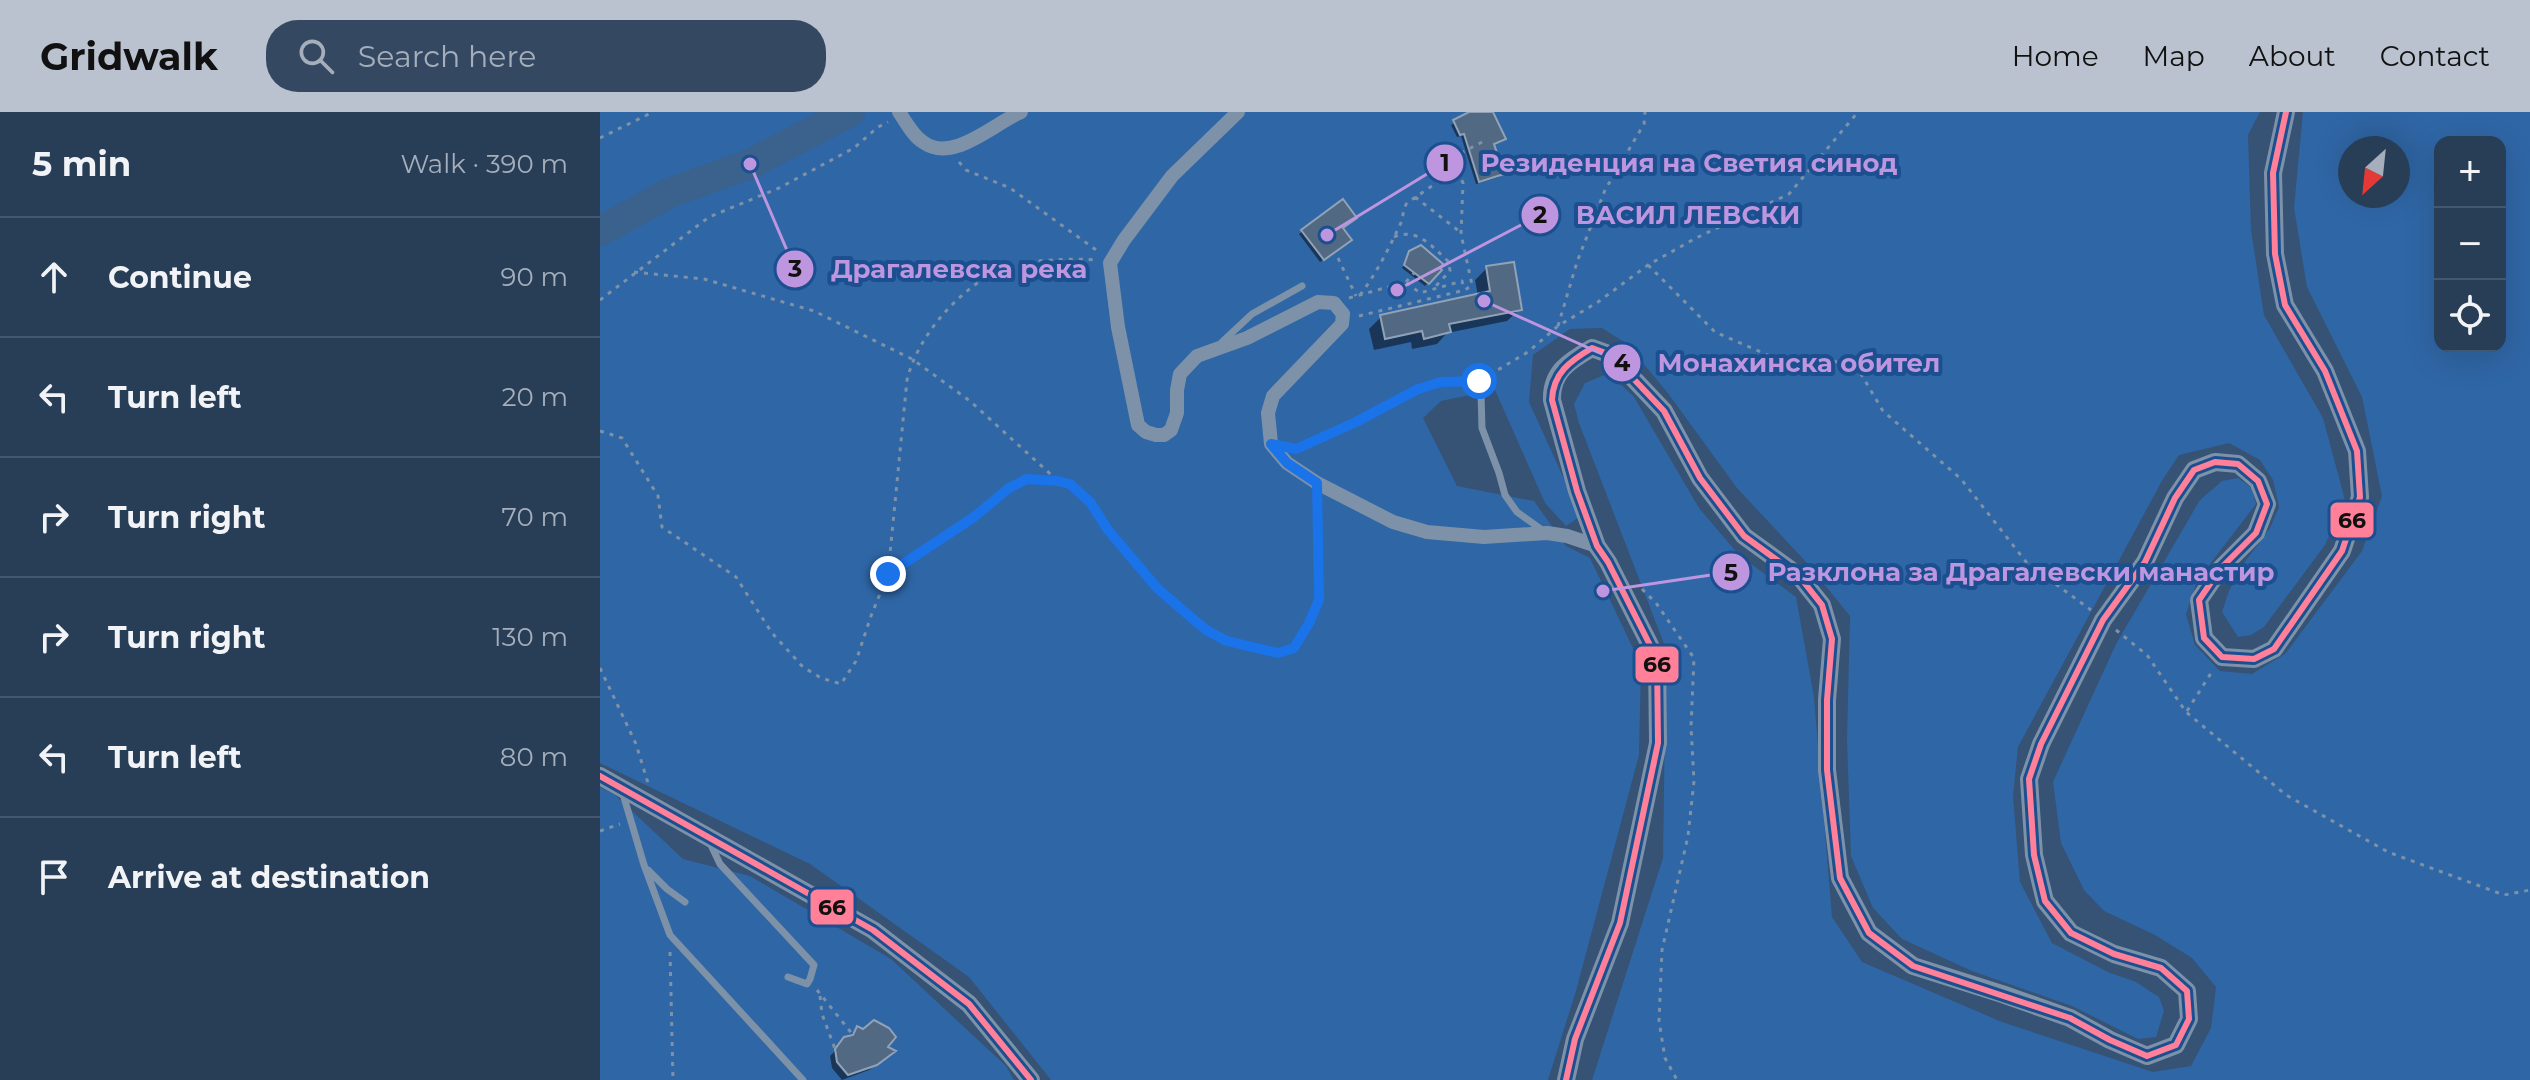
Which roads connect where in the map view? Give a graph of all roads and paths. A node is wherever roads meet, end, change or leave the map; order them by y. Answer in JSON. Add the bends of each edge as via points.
{"nodes":[{"id":1,"x":653,"y":112,"type":"edge"},
{"id":2,"x":1021,"y":112,"type":"edge"},
{"id":3,"x":1238,"y":112,"type":"edge"},
{"id":4,"x":1645,"y":112,"type":"edge"},
{"id":5,"x":1858,"y":112,"type":"edge"},
{"id":6,"x":2286,"y":112,"type":"edge"},
{"id":7,"x":900,"y":114,"type":"edge"},
{"id":8,"x":600,"y":138,"type":"edge"},
{"id":9,"x":1484,"y":141,"type":"dead end"},
{"id":10,"x":948,"y":149,"type":"junction"},
{"id":11,"x":1457,"y":169,"type":"junction"},
{"id":12,"x":1415,"y":197,"type":"junction"},
{"id":13,"x":1461,"y":234,"type":"junction"},
{"id":14,"x":1394,"y":237,"type":"junction"},
{"id":15,"x":1338,"y":258,"type":"dead end"},
{"id":16,"x":1110,"y":263,"type":"junction"},
{"id":17,"x":1648,"y":265,"type":"junction"},
{"id":18,"x":634,"y":272,"type":"junction"},
{"id":19,"x":1414,"y":273,"type":"dead end"},
{"id":20,"x":1406,"y":282,"type":"junction"},
{"id":21,"x":1302,"y":286,"type":"dead end"},
{"id":22,"x":1433,"y":289,"type":"junction"},
{"id":23,"x":1465,"y":290,"type":"junction"},
{"id":24,"x":1358,"y":295,"type":"junction"},
{"id":25,"x":600,"y":300,"type":"edge"},
{"id":26,"x":1334,"y":303,"type":"junction"},
{"id":27,"x":1343,"y":319,"type":"junction"},
{"id":28,"x":1558,"y":326,"type":"junction"},
{"id":29,"x":1215,"y":349,"type":"junction"},
{"id":30,"x":912,"y":359,"type":"junction"},
{"id":31,"x":1481,"y":394,"type":"dead end"},
{"id":32,"x":600,"y":431,"type":"edge"},
{"id":33,"x":1271,"y":444,"type":"junction"},
{"id":34,"x":1058,"y":481,"type":"junction"},
{"id":35,"x":1317,"y":483,"type":"junction"},
{"id":36,"x":1547,"y":533,"type":"junction"},
{"id":37,"x":1597,"y":546,"type":"junction"},
{"id":38,"x":888,"y":574,"type":"junction"},
{"id":39,"x":1635,"y":581,"type":"dead end"},
{"id":40,"x":2103,"y":620,"type":"junction"},
{"id":41,"x":2222,"y":657,"type":"junction"},
{"id":42,"x":600,"y":668,"type":"edge"},
{"id":43,"x":2186,"y":712,"type":"junction"},
{"id":44,"x":600,"y":776,"type":"edge"},
{"id":45,"x":623,"y":788,"type":"junction"},
{"id":46,"x":655,"y":806,"type":"junction"},
{"id":47,"x":631,"y":820,"type":"junction"},
{"id":48,"x":600,"y":831,"type":"edge"},
{"id":49,"x":706,"y":836,"type":"junction"},
{"id":50,"x":644,"y":865,"type":"junction"},
{"id":51,"x":2530,"y":890,"type":"edge"},
{"id":52,"x":685,"y":902,"type":"dead end"},
{"id":53,"x":670,"y":935,"type":"junction"},
{"id":54,"x":788,"y":977,"type":"dead end"},
{"id":55,"x":809,"y":981,"type":"junction"},
{"id":56,"x":819,"y":992,"type":"junction"},
{"id":57,"x":853,"y":1035,"type":"dead end"},
{"id":58,"x":835,"y":1049,"type":"dead end"},
{"id":59,"x":673,"y":1080,"type":"edge"},
{"id":60,"x":803,"y":1080,"type":"edge"},
{"id":61,"x":1031,"y":1080,"type":"edge"},
{"id":62,"x":1566,"y":1080,"type":"edge"},
{"id":63,"x":1677,"y":1080,"type":"edge"}],
"edges":[{"from":1,"to":8,"type":"path"},
{"from":2,"to":10,"type":"street"},
{"from":3,"to":16,"type":"street","via":[[1172,176]]},
{"from":4,"to":28,"type":"path","via":[[1644,124],[1605,190]]},
{"from":5,"to":17,"type":"path","via":[[1789,194]]},
{"from":6,"to":41,"type":"street","via":[[2273,173],[2275,254],[2285,305],[2325,371],[2357,451],[2360,497],[2342,551],[2274,649],[2254,659]]},
{"from":7,"to":10,"type":"street","via":[[920,141]]},
{"from":7,"to":18,"type":"path","via":[[854,148],[709,217]]},
{"from":9,"to":11,"type":"path","via":[[1463,152]]},
{"from":10,"to":16,"type":"path","via":[[966,170],[1010,188]]},
{"from":11,"to":12,"type":"path"},
{"from":11,"to":13,"type":"path","via":[[1463,183]]},
{"from":12,"to":13,"type":"path"},
{"from":12,"to":14,"type":"path","via":[[1403,209]]},
{"from":13,"to":23,"type":"path","via":[[1472,285]]},
{"from":14,"to":22,"type":"path","via":[[1418,235],[1449,262],[1450,271]]},
{"from":14,"to":24,"type":"path"},
{"from":15,"to":24,"type":"path"},
{"from":16,"to":29,"type":"street","via":[[1134,409],[1146,432],[1164,435],[1171,430],[1180,374],[1197,356]]},
{"from":16,"to":30,"type":"path","via":[[1080,258],[1007,265],[967,290]]},
{"from":17,"to":28,"type":"path"},
{"from":17,"to":40,"type":"path","via":[[1715,332],[1786,363],[1830,359],[1861,374],[1883,411],[1961,479],[2027,563]]},
{"from":18,"to":25,"type":"path"},
{"from":18,"to":30,"type":"path","via":[[704,279],[814,311]]},
{"from":19,"to":20,"type":"path"},
{"from":20,"to":22,"type":"path","via":[[1420,293]]},
{"from":20,"to":24,"type":"path"},
{"from":21,"to":29,"type":"lane","via":[[1252,314]]},
{"from":22,"to":23,"type":"path","via":[[1462,281]]},
{"from":23,"to":27,"type":"path"},
{"from":24,"to":26,"type":"path"},
{"from":26,"to":27,"type":"street"},
{"from":26,"to":29,"type":"street","via":[[1318,302]]},
{"from":27,"to":33,"type":"street","via":[[1273,396],[1268,413]]},
{"from":28,"to":33,"type":"path","via":[[1528,352],[1479,381],[1418,389],[1296,449]]},
{"from":30,"to":34,"type":"path","via":[[970,401]]},
{"from":30,"to":38,"type":"path"},
{"from":31,"to":36,"type":"lane","via":[[1482,428],[1505,495],[1517,512]]},
{"from":32,"to":38,"type":"path","via":[[622,438],[658,496],[662,527],[736,577],[772,633],[803,667],[821,678],[841,684],[856,661]]},
{"from":33,"to":35,"type":"street","via":[[1287,463]]},
{"from":34,"to":35,"type":"path","via":[[1070,484],[1090,502],[1158,589],[1206,630],[1227,641],[1278,653],[1294,648],[1319,600]]},
{"from":34,"to":38,"type":"path","via":[[1027,479],[1009,488]]},
{"from":35,"to":36,"type":"street","via":[[1393,522],[1427,532],[1484,537]]},
{"from":36,"to":37,"type":"street"},
{"from":37,"to":40,"type":"street","via":[[1551,387],[1572,359],[1592,348],[1611,355],[1664,411],[1700,478],[1744,536],[1799,576],[1822,605],[1832,639],[1827,770],[1840,878],[1869,933],[1913,966],[2070,1018],[2147,1056],[2176,1045],[2189,1019],[2187,991],[2161,968],[2071,933],[2045,901],[2034,855],[2029,779]]},
{"from":37,"to":62,"type":"street","via":[[1657,659],[1658,743],[1620,923],[1575,1039]]},
{"from":39,"to":63,"type":"path","via":[[1694,658],[1694,781],[1688,836],[1662,950],[1659,1021],[1665,1058]]},
{"from":40,"to":41,"type":"street","via":[[2145,562],[2194,470],[2215,462],[2238,464],[2258,481],[2267,504],[2256,533],[2199,600],[2204,638]]},
{"from":40,"to":43,"type":"path","via":[[2147,655]]},
{"from":41,"to":43,"type":"path"},
{"from":42,"to":46,"type":"path","via":[[636,744]]},
{"from":43,"to":51,"type":"path","via":[[2286,795],[2388,852],[2504,895]]},
{"from":44,"to":45,"type":"street"},
{"from":45,"to":46,"type":"street"},
{"from":45,"to":47,"type":"lane"},
{"from":46,"to":49,"type":"street"},
{"from":47,"to":48,"type":"path"},
{"from":47,"to":50,"type":"lane"},
{"from":49,"to":55,"type":"lane","via":[[720,864],[814,965]]},
{"from":49,"to":61,"type":"street","via":[[873,930],[969,1004]]},
{"from":50,"to":52,"type":"lane"},
{"from":50,"to":53,"type":"lane"},
{"from":53,"to":59,"type":"path"},
{"from":53,"to":60,"type":"lane"},
{"from":54,"to":55,"type":"lane"},
{"from":55,"to":56,"type":"path"},
{"from":56,"to":57,"type":"path"},
{"from":56,"to":58,"type":"path"}]}
